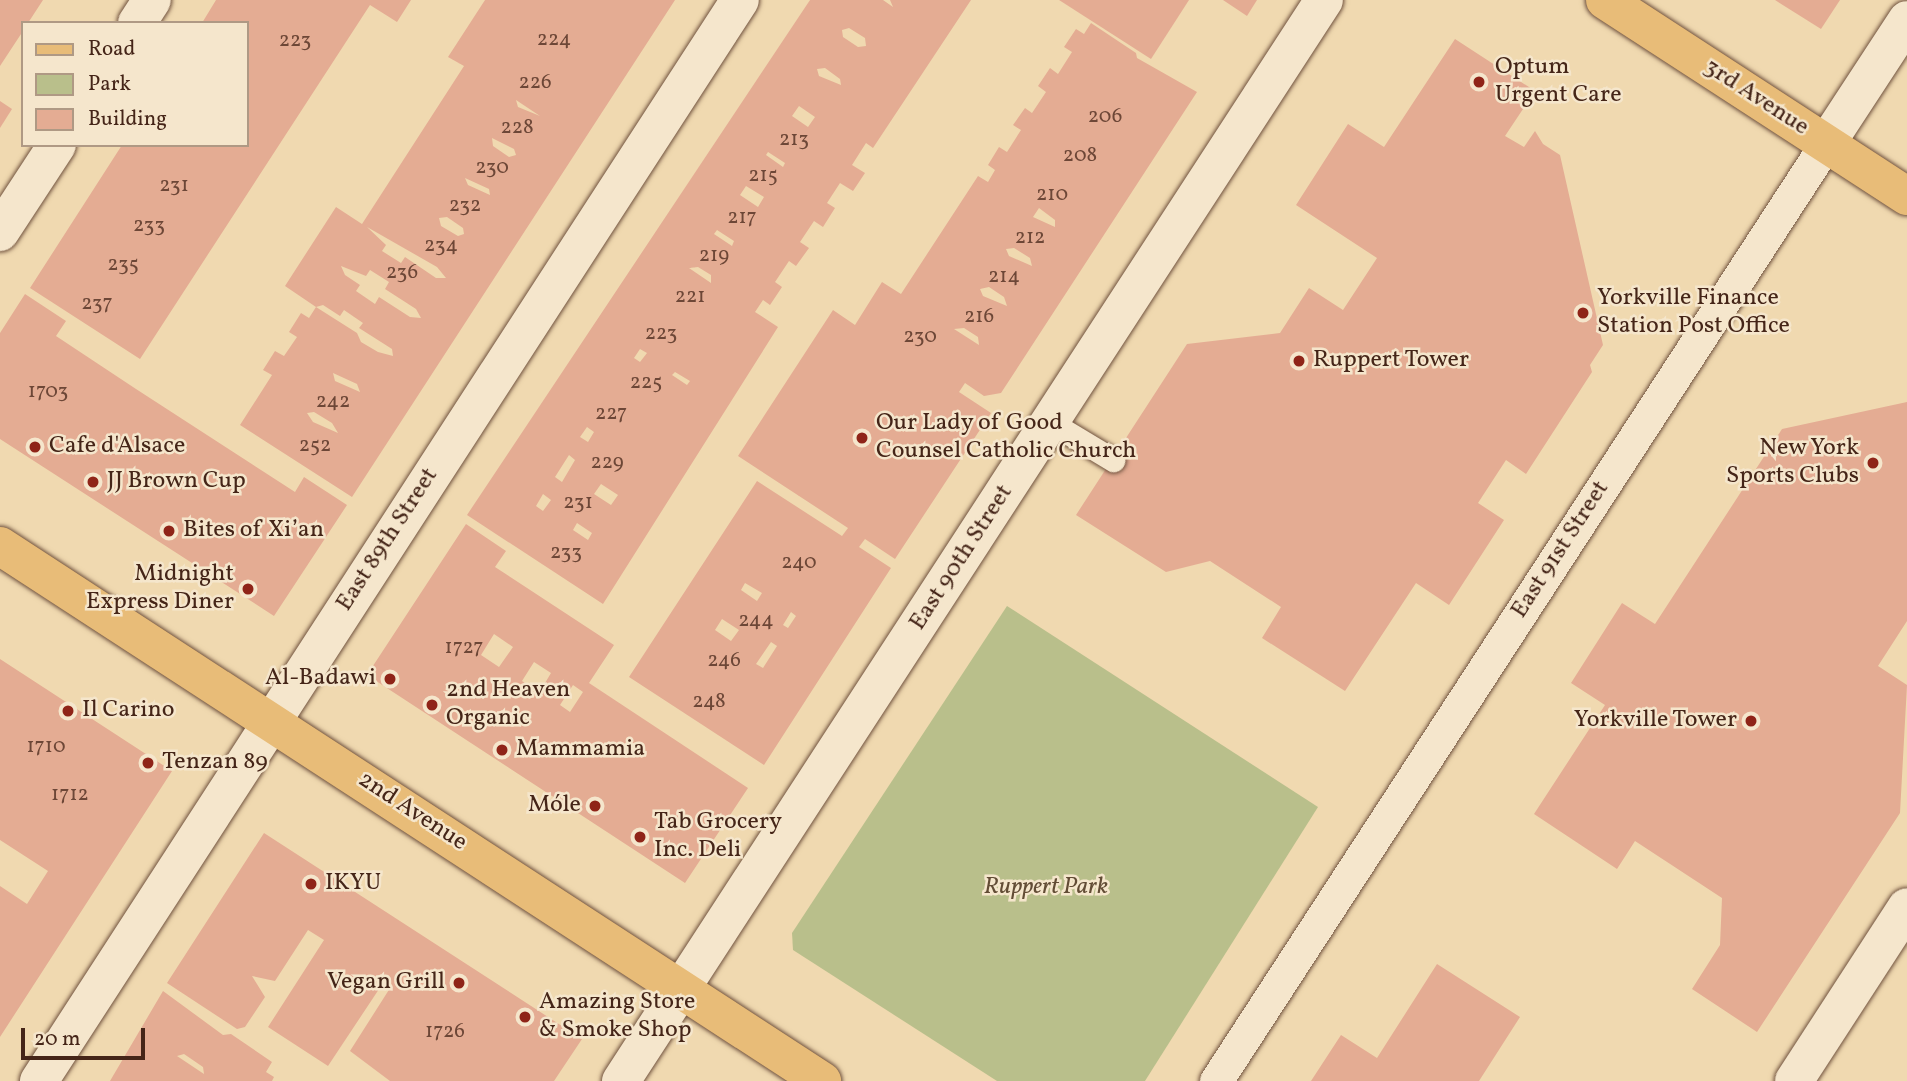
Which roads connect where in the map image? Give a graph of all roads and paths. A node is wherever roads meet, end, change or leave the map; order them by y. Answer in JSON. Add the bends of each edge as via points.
{"nodes":[{"id":1,"x":152,"y":0,"type":"edge"},
{"id":2,"x":740,"y":0,"type":"edge"},
{"id":3,"x":1324,"y":0,"type":"edge"},
{"id":4,"x":1605,"y":0,"type":"edge"},
{"id":5,"x":1907,"y":20,"type":"edge"},
{"id":6,"x":138,"y":21,"type":"edge"},
{"id":7,"x":1826,"y":144,"type":"junction"},
{"id":8,"x":56,"y":147,"type":"edge"},
{"id":9,"x":1907,"y":197,"type":"edge"},
{"id":10,"x":0,"y":232,"type":"edge"},
{"id":11,"x":1050,"y":422,"type":"junction"},
{"id":12,"x":1113,"y":460,"type":"dead end"},
{"id":13,"x":0,"y":546,"type":"edge"},
{"id":14,"x":271,"y":721,"type":"junction"},
{"id":15,"x":1907,"y":907,"type":"edge"},
{"id":16,"x":682,"y":988,"type":"junction"},
{"id":17,"x":39,"y":1081,"type":"edge"},
{"id":18,"x":621,"y":1081,"type":"edge"},
{"id":19,"x":822,"y":1081,"type":"edge"},
{"id":20,"x":1216,"y":1081,"type":"edge"},
{"id":21,"x":1794,"y":1081,"type":"edge"}],
"edges":[{"from":1,"to":6,"type":"street"},
{"from":2,"to":14,"type":"street","name":"East 89th Street"},
{"from":3,"to":11,"type":"street","name":"East 90th Street"},
{"from":4,"to":7,"type":"main road","name":"3rd Avenue"},
{"from":5,"to":7,"type":"street","name":"East 91st Street"},
{"from":7,"to":9,"type":"main road","name":"3rd Avenue"},
{"from":7,"to":20,"type":"street","name":"East 91st Street"},
{"from":8,"to":10,"type":"street"},
{"from":11,"to":12,"type":"lane"},
{"from":11,"to":16,"type":"street","name":"East 90th Street"},
{"from":13,"to":14,"type":"main road","name":"2nd Avenue"},
{"from":14,"to":16,"type":"main road","name":"2nd Avenue"},
{"from":14,"to":17,"type":"street","name":"East 89th Street"},
{"from":15,"to":21,"type":"street"},
{"from":16,"to":18,"type":"street","name":"East 90th Street"},
{"from":16,"to":19,"type":"main road","name":"2nd Avenue"}]}
